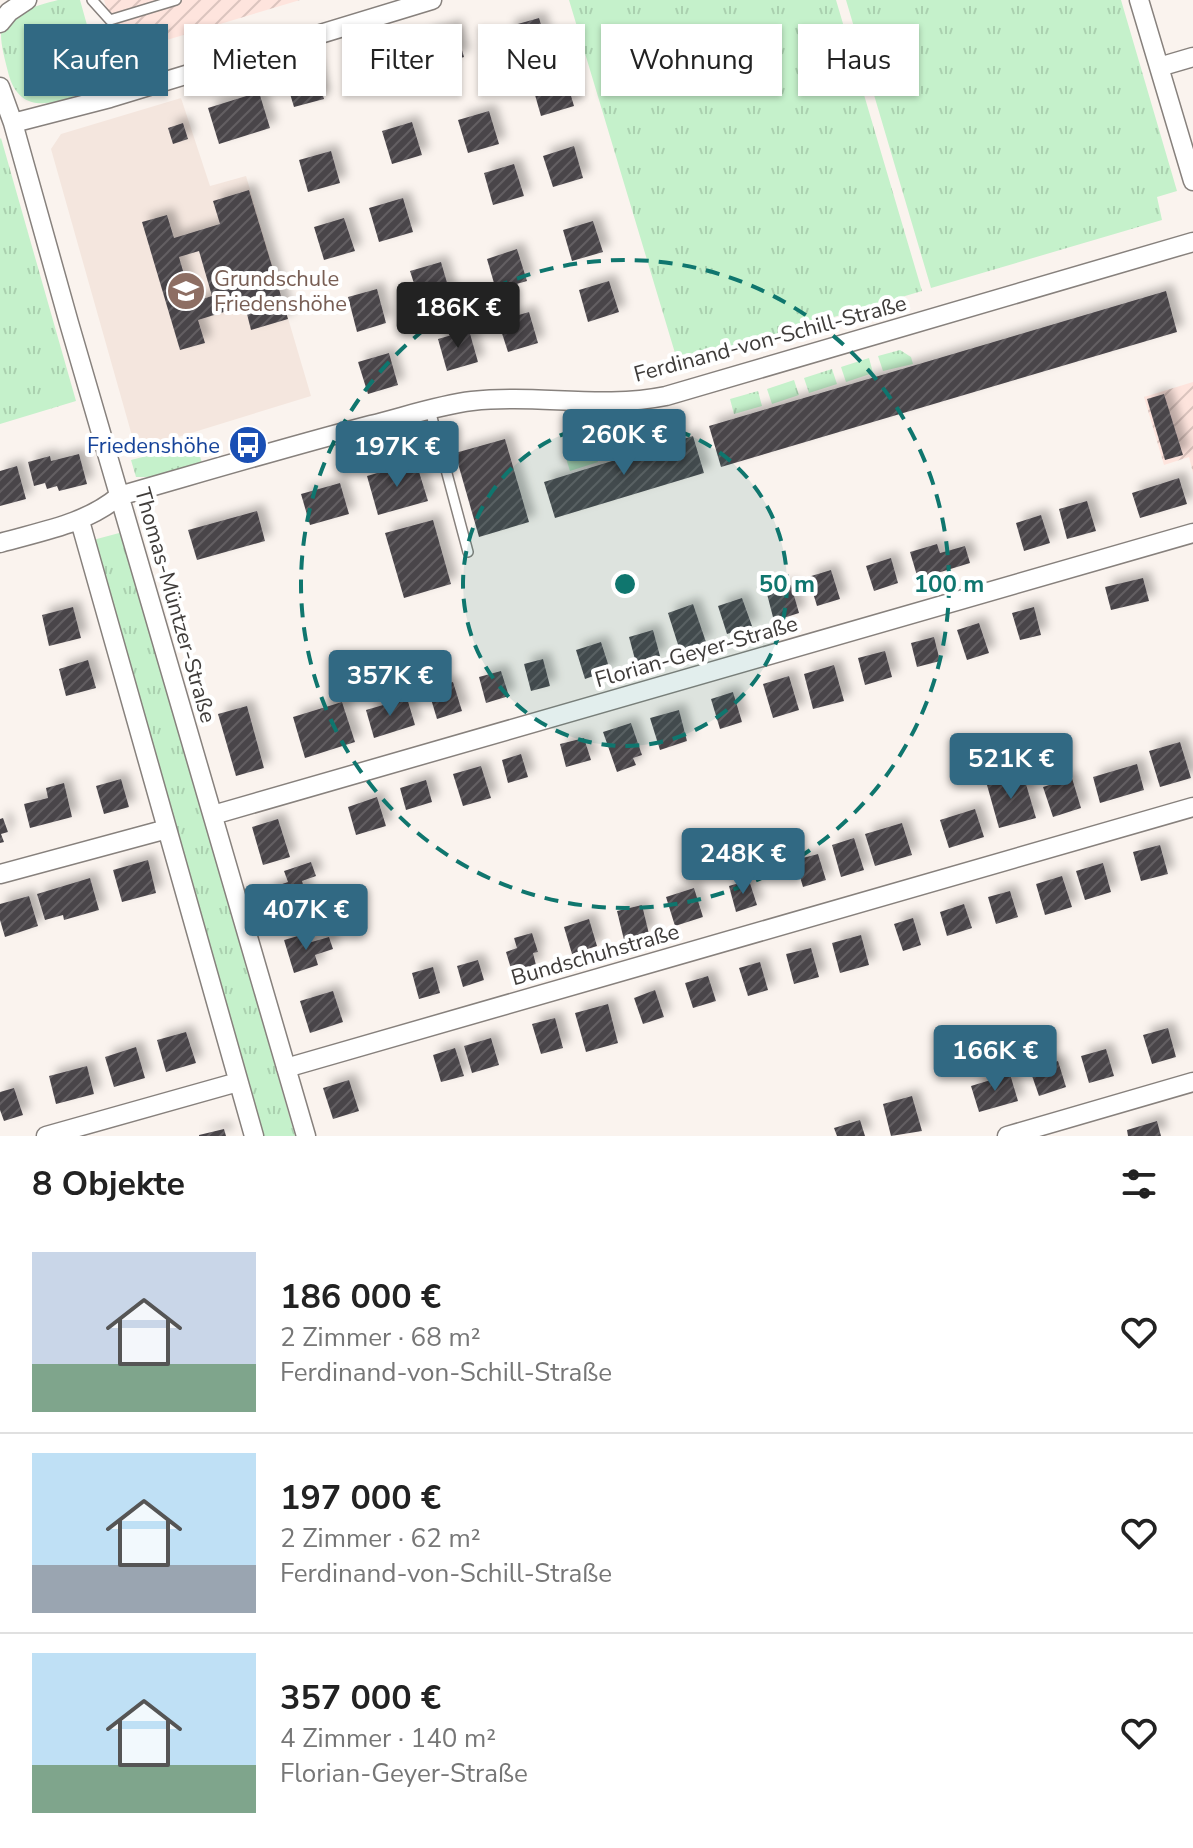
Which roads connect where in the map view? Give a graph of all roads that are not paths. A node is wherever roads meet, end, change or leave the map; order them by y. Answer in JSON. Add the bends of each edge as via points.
{"nodes":[{"id":1,"x":5,"y":0,"type":"edge"},
{"id":2,"x":27,"y":0,"type":"edge"},
{"id":3,"x":92,"y":0,"type":"edge"},
{"id":4,"x":176,"y":0,"type":"edge"},
{"id":5,"x":432,"y":0,"type":"edge"},
{"id":6,"x":1139,"y":0,"type":"edge"},
{"id":7,"x":1,"y":22,"type":"edge"},
{"id":8,"x":1193,"y":57,"type":"edge"},
{"id":9,"x":1159,"y":67,"type":"junction"},
{"id":10,"x":0,"y":87,"type":"edge"},
{"id":11,"x":13,"y":123,"type":"junction"},
{"id":12,"x":1193,"y":181,"type":"edge"},
{"id":13,"x":1193,"y":242,"type":"edge"},
{"id":14,"x":430,"y":410,"type":"junction"},
{"id":15,"x":119,"y":496,"type":"junction"},
{"id":16,"x":80,"y":521,"type":"junction"},
{"id":17,"x":1193,"y":533,"type":"edge"},
{"id":18,"x":0,"y":543,"type":"edge"},
{"id":19,"x":468,"y":552,"type":"dead end"},
{"id":20,"x":1193,"y":807,"type":"edge"},
{"id":21,"x":213,"y":815,"type":"junction"},
{"id":22,"x":167,"y":829,"type":"junction"},
{"id":23,"x":0,"y":874,"type":"edge"},
{"id":24,"x":286,"y":1068,"type":"junction"},
{"id":25,"x":238,"y":1082,"type":"junction"},
{"id":26,"x":1193,"y":1082,"type":"edge"},
{"id":27,"x":46,"y":1136,"type":"edge"},
{"id":28,"x":254,"y":1136,"type":"edge"},
{"id":29,"x":306,"y":1136,"type":"edge"},
{"id":30,"x":1007,"y":1136,"type":"edge"}],
"edges":[{"from":1,"to":7,"type":"lane"},
{"from":2,"to":7,"type":"street"},
{"from":3,"to":4,"type":"lane","via":[[110,20]]},
{"from":5,"to":11,"type":"street"},
{"from":6,"to":9,"type":"street"},
{"from":8,"to":9,"type":"street"},
{"from":9,"to":12,"type":"street"},
{"from":10,"to":11,"type":"street","name":"Thomas-Müntzer-Straße"},
{"from":11,"to":15,"type":"street","name":"Thomas-Müntzer-Straße"},
{"from":13,"to":14,"type":"street","name":"Ferdinand-von-Schill-Straße","via":[[666,396],[626,402],[495,399]]},
{"from":14,"to":15,"type":"street","name":"Ferdinand-von-Schill-Straße"},
{"from":14,"to":19,"type":"lane"},
{"from":15,"to":16,"type":"street","name":"Ferdinand-von-Schill-Straße"},
{"from":15,"to":21,"type":"street","name":"Thomas-Müntzer-Straße"},
{"from":16,"to":18,"type":"street","name":"Ferdinand-von-Schill-Straße"},
{"from":16,"to":22,"type":"street"},
{"from":17,"to":21,"type":"street","name":"Florian-Geyer-Straße"},
{"from":20,"to":24,"type":"street","name":"Bundschuhstraße"},
{"from":21,"to":24,"type":"street","name":"Thomas-Müntzer-Straße"},
{"from":22,"to":23,"type":"street"},
{"from":22,"to":25,"type":"street"},
{"from":24,"to":29,"type":"street","name":"Thomas-Müntzer-Straße"},
{"from":25,"to":27,"type":"street"},
{"from":25,"to":28,"type":"street"},
{"from":26,"to":30,"type":"street"}]}
